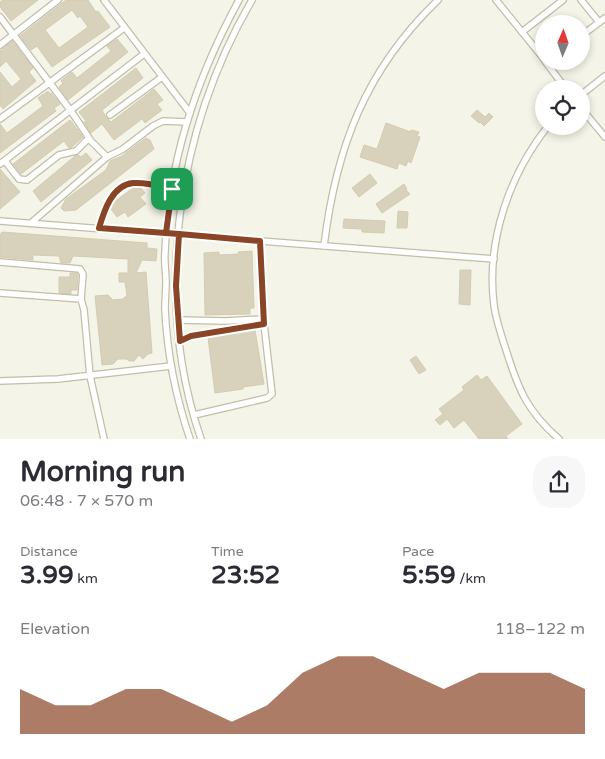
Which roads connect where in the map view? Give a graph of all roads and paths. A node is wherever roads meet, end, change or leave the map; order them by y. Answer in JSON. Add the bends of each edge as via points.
{"nodes":[{"id":1,"x":58,"y":0,"type":"edge"},
{"id":2,"x":104,"y":0,"type":"edge"},
{"id":3,"x":239,"y":0,"type":"edge"},
{"id":4,"x":252,"y":0,"type":"edge"},
{"id":5,"x":438,"y":0,"type":"edge"},
{"id":6,"x":563,"y":0,"type":"edge"},
{"id":7,"x":581,"y":0,"type":"edge"},
{"id":8,"x":498,"y":1,"type":"edge"},
{"id":9,"x":0,"y":16,"type":"edge"},
{"id":10,"x":605,"y":18,"type":"edge"},
{"id":11,"x":599,"y":22,"type":"junction"},
{"id":12,"x":124,"y":28,"type":"junction"},
{"id":13,"x":590,"y":29,"type":"edge"},
{"id":14,"x":522,"y":32,"type":"junction"},
{"id":15,"x":13,"y":34,"type":"junction"},
{"id":16,"x":0,"y":45,"type":"edge"},
{"id":17,"x":535,"y":48,"type":"edge"},
{"id":18,"x":144,"y":54,"type":"junction"},
{"id":19,"x":605,"y":76,"type":"edge"},
{"id":20,"x":162,"y":77,"type":"junction"},
{"id":21,"x":50,"y":83,"type":"junction"},
{"id":22,"x":590,"y":88,"type":"edge"},
{"id":23,"x":71,"y":111,"type":"junction"},
{"id":24,"x":190,"y":113,"type":"junction"},
{"id":25,"x":110,"y":115,"type":"dead end"},
{"id":26,"x":0,"y":119,"type":"edge"},
{"id":27,"x":590,"y":119,"type":"edge"},
{"id":28,"x":187,"y":122,"type":"junction"},
{"id":29,"x":542,"y":135,"type":"edge"},
{"id":30,"x":605,"y":138,"type":"edge"},
{"id":31,"x":89,"y":139,"type":"junction"},
{"id":32,"x":106,"y":157,"type":"junction"},
{"id":33,"x":2,"y":163,"type":"edge"},
{"id":34,"x":172,"y":189,"type":"junction"},
{"id":35,"x":0,"y":221,"type":"edge"},
{"id":36,"x":31,"y":223,"type":"junction"},
{"id":37,"x":99,"y":228,"type":"junction"},
{"id":38,"x":166,"y":233,"type":"junction"},
{"id":39,"x":179,"y":234,"type":"junction"},
{"id":40,"x":260,"y":241,"type":"junction"},
{"id":41,"x":324,"y":246,"type":"junction"},
{"id":42,"x":494,"y":259,"type":"junction"},
{"id":43,"x":0,"y":262,"type":"edge"},
{"id":44,"x":0,"y":292,"type":"edge"},
{"id":45,"x":81,"y":300,"type":"junction"},
{"id":46,"x":178,"y":320,"type":"junction"},
{"id":47,"x":225,"y":321,"type":"junction"},
{"id":48,"x":264,"y":321,"type":"junction"},
{"id":49,"x":225,"y":330,"type":"junction"},
{"id":50,"x":180,"y":341,"type":"junction"},
{"id":51,"x":172,"y":366,"type":"junction"},
{"id":52,"x":90,"y":376,"type":"junction"},
{"id":53,"x":0,"y":382,"type":"edge"},
{"id":54,"x":194,"y":415,"type":"junction"},
{"id":55,"x":104,"y":439,"type":"edge"},
{"id":56,"x":190,"y":439,"type":"edge"},
{"id":57,"x":201,"y":439,"type":"edge"},
{"id":58,"x":559,"y":439,"type":"edge"}],
"edges":[{"from":1,"to":15,"type":"street"},
{"from":2,"to":12,"type":"street"},
{"from":3,"to":24,"type":"street","via":[[218,39]]},
{"from":4,"to":39,"type":"street","via":[[222,61],[200,118],[185,179]]},
{"from":5,"to":41,"type":"street","via":[[381,69],[359,109],[337,170]]},
{"from":6,"to":14,"type":"street"},
{"from":7,"to":11,"type":"street"},
{"from":8,"to":14,"type":"street"},
{"from":9,"to":15,"type":"street"},
{"from":10,"to":11,"type":"street"},
{"from":11,"to":13,"type":"street"},
{"from":12,"to":18,"type":"street"},
{"from":12,"to":21,"type":"street"},
{"from":14,"to":17,"type":"street"},
{"from":15,"to":16,"type":"street"},
{"from":15,"to":21,"type":"street"},
{"from":18,"to":20,"type":"street"},
{"from":18,"to":23,"type":"street"},
{"from":19,"to":22,"type":"street"},
{"from":20,"to":24,"type":"street"},
{"from":20,"to":25,"type":"street"},
{"from":21,"to":23,"type":"street"},
{"from":21,"to":26,"type":"street"},
{"from":23,"to":31,"type":"street"},
{"from":23,"to":33,"type":"street"},
{"from":24,"to":28,"type":"street"},
{"from":27,"to":30,"type":"street"},
{"from":28,"to":32,"type":"street","via":[[159,123]]},
{"from":28,"to":34,"type":"street"},
{"from":29,"to":42,"type":"street","via":[[510,191],[502,212]]},
{"from":31,"to":32,"type":"street"},
{"from":31,"to":33,"type":"street","via":[[76,151],[59,155],[28,179],[19,179]]},
{"from":32,"to":36,"type":"street"},
{"from":34,"to":37,"type":"street","via":[[140,183],[126,184],[110,198]]},
{"from":34,"to":38,"type":"street"},
{"from":35,"to":36,"type":"street"},
{"from":36,"to":37,"type":"street"},
{"from":37,"to":38,"type":"street"},
{"from":38,"to":39,"type":"street"},
{"from":38,"to":51,"type":"street","via":[[165,308]]},
{"from":39,"to":40,"type":"street"},
{"from":39,"to":46,"type":"street","via":[[176,271]]},
{"from":40,"to":41,"type":"street"},
{"from":40,"to":48,"type":"street"},
{"from":41,"to":42,"type":"street"},
{"from":42,"to":58,"type":"street","via":[[494,305],[511,366],[534,414]]},
{"from":43,"to":45,"type":"street","via":[[80,269],[83,274]]},
{"from":44,"to":45,"type":"street"},
{"from":45,"to":52,"type":"street"},
{"from":46,"to":47,"type":"street"},
{"from":46,"to":50,"type":"street"},
{"from":47,"to":48,"type":"street"},
{"from":47,"to":49,"type":"street"},
{"from":48,"to":49,"type":"street"},
{"from":48,"to":54,"type":"street","via":[[272,394]]},
{"from":49,"to":50,"type":"street"},
{"from":50,"to":54,"type":"street"},
{"from":51,"to":52,"type":"street"},
{"from":51,"to":56,"type":"street"},
{"from":52,"to":53,"type":"street"},
{"from":52,"to":55,"type":"street"},
{"from":54,"to":57,"type":"street"}]}
